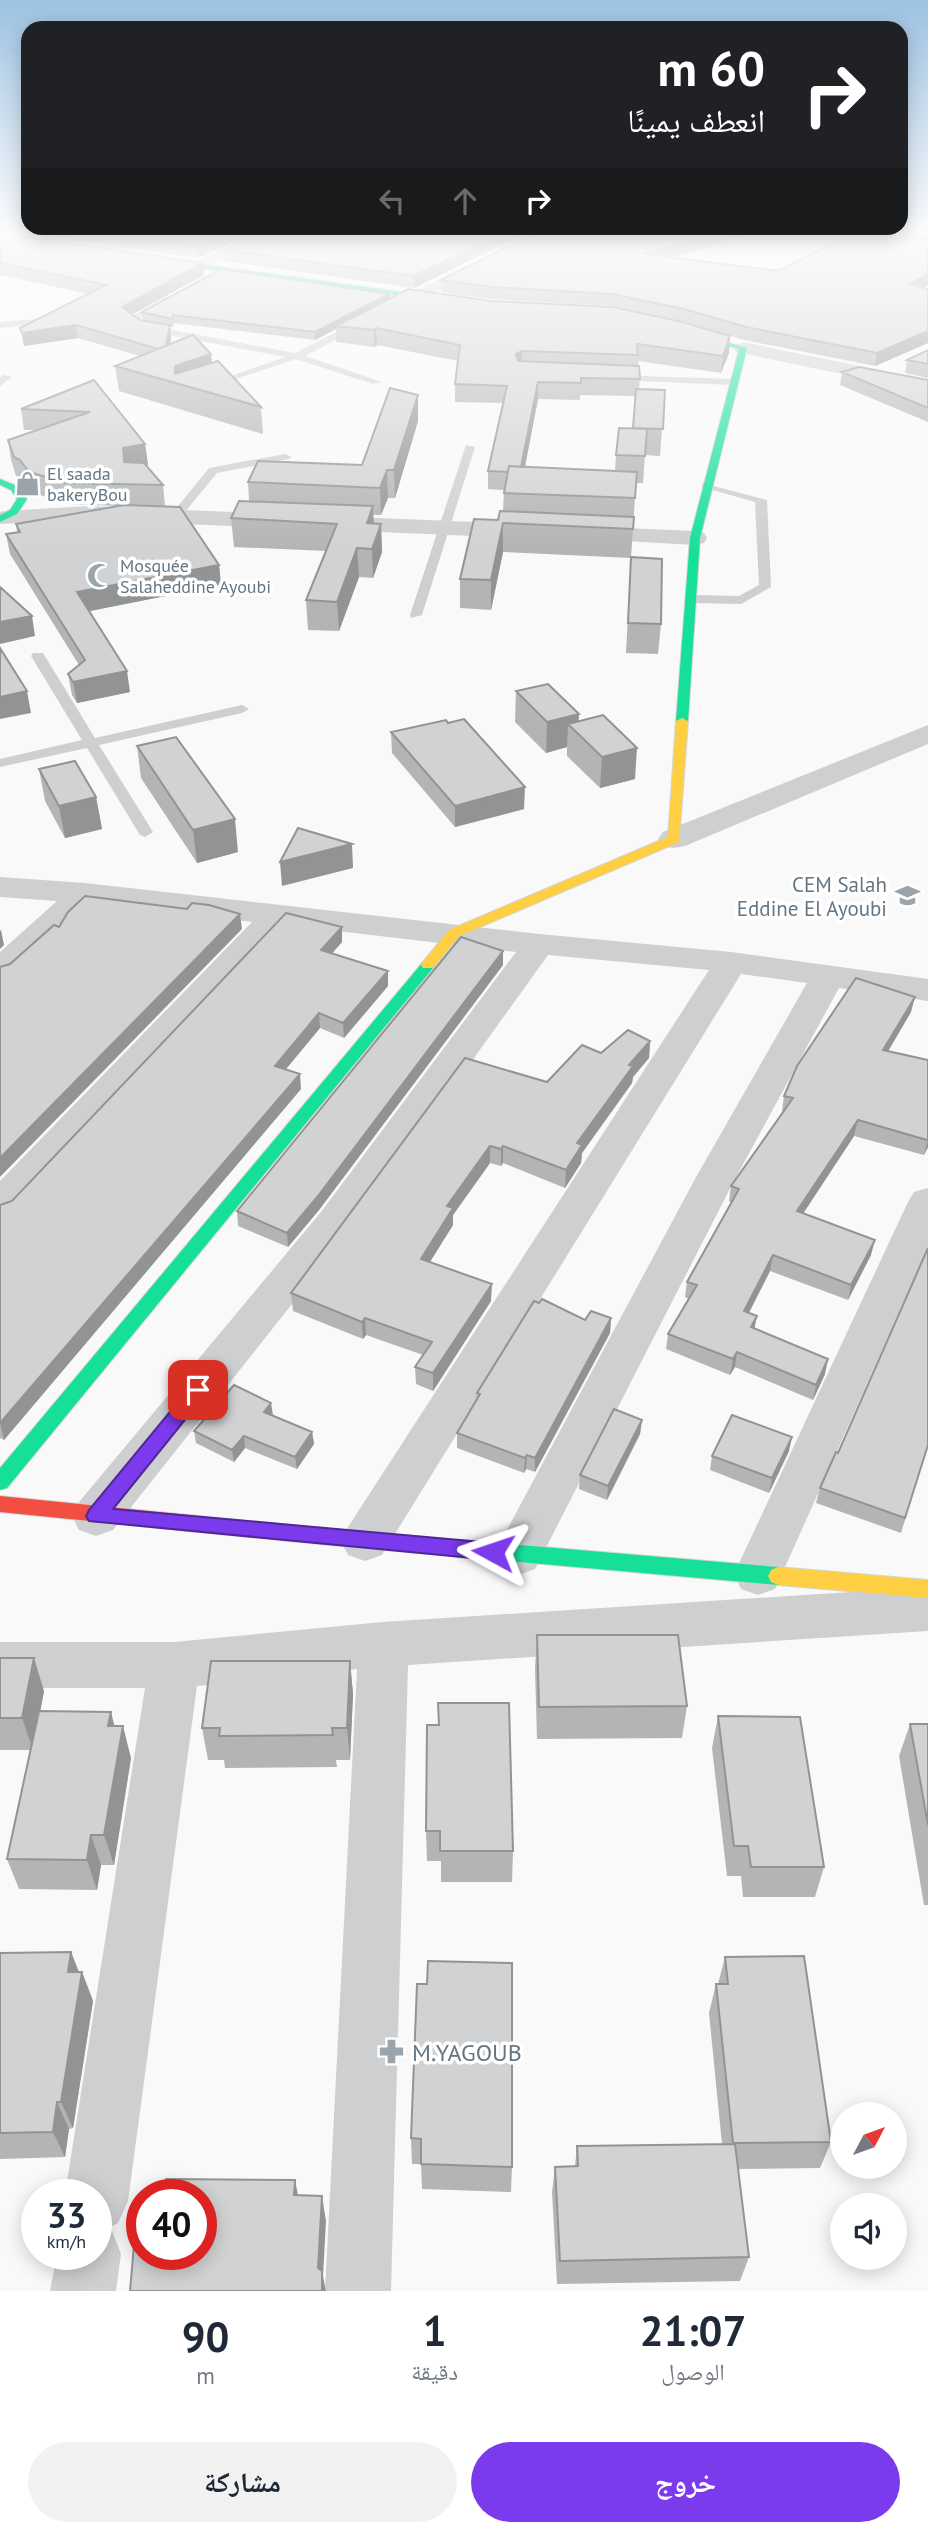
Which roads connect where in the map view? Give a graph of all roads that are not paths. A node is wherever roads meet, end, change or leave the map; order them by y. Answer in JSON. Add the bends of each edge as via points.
{"nodes":[{"id":1,"x":201,"y":338,"type":"edge"},
{"id":2,"x":332,"y":338,"type":"edge"},
{"id":3,"x":708,"y":338,"type":"edge"},
{"id":4,"x":743,"y":348,"type":"junction"},
{"id":5,"x":296,"y":356,"type":"junction"},
{"id":6,"x":907,"y":361,"type":"edge"},
{"id":7,"x":876,"y":376,"type":"junction"},
{"id":8,"x":600,"y":377,"type":"edge"},
{"id":9,"x":377,"y":382,"type":"dead end"},
{"id":10,"x":734,"y":382,"type":"junction"},
{"id":11,"x":928,"y":386,"type":"edge"},
{"id":12,"x":195,"y":392,"type":"edge"},
{"id":13,"x":470,"y":447,"type":"dead end"},
{"id":14,"x":285,"y":457,"type":"dead end"},
{"id":15,"x":706,"y":485,"type":"junction"},
{"id":16,"x":10,"y":487,"type":"edge"},
{"id":17,"x":89,"y":513,"type":"junction"},
{"id":18,"x":176,"y":516,"type":"junction"},
{"id":19,"x":2,"y":518,"type":"edge"},
{"id":20,"x":444,"y":527,"type":"junction"},
{"id":21,"x":695,"y":538,"type":"junction"},
{"id":22,"x":691,"y":599,"type":"junction"},
{"id":23,"x":416,"y":615,"type":"dead end"},
{"id":24,"x":38,"y":656,"type":"dead end"},
{"id":25,"x":242,"y":709,"type":"dead end"},
{"id":26,"x":928,"y":734,"type":"edge"},
{"id":27,"x":90,"y":743,"type":"junction"},
{"id":28,"x":0,"y":763,"type":"edge"},
{"id":29,"x":145,"y":832,"type":"dead end"},
{"id":30,"x":674,"y":839,"type":"junction"},
{"id":31,"x":0,"y":887,"type":"edge"},
{"id":32,"x":85,"y":893,"type":"junction"},
{"id":33,"x":278,"y":914,"type":"junction"},
{"id":34,"x":454,"y":933,"type":"junction"},
{"id":35,"x":540,"y":944,"type":"junction"},
{"id":36,"x":731,"y":962,"type":"junction"},
{"id":37,"x":0,"y":970,"type":"edge"},
{"id":38,"x":827,"y":978,"type":"junction"},
{"id":39,"x":928,"y":990,"type":"edge"},
{"id":40,"x":928,"y":1202,"type":"edge"},
{"id":41,"x":0,"y":1205,"type":"edge"},
{"id":42,"x":0,"y":1482,"type":"edge"},
{"id":43,"x":0,"y":1504,"type":"edge"},
{"id":44,"x":96,"y":1516,"type":"junction"},
{"id":45,"x":365,"y":1541,"type":"junction"},
{"id":46,"x":518,"y":1554,"type":"junction"},
{"id":47,"x":758,"y":1574,"type":"junction"},
{"id":48,"x":928,"y":1589,"type":"edge"},
{"id":49,"x":928,"y":1609,"type":"edge"},
{"id":50,"x":383,"y":1644,"type":"junction"},
{"id":51,"x":0,"y":1665,"type":"edge"},
{"id":52,"x":174,"y":1665,"type":"junction"},
{"id":53,"x":99,"y":2179,"type":"edge"},
{"id":54,"x":86,"y":2270,"type":"edge"},
{"id":55,"x":83,"y":2291,"type":"edge"},
{"id":56,"x":358,"y":2291,"type":"edge"}],
"edges":[{"from":1,"to":5,"type":"lane"},
{"from":2,"to":5,"type":"lane"},
{"from":3,"to":4,"type":"street"},
{"from":4,"to":7,"type":"street"},
{"from":4,"to":10,"type":"street"},
{"from":5,"to":9,"type":"lane"},
{"from":5,"to":12,"type":"lane"},
{"from":6,"to":7,"type":"street"},
{"from":7,"to":11,"type":"street"},
{"from":8,"to":10,"type":"lane"},
{"from":10,"to":15,"type":"street"},
{"from":13,"to":20,"type":"lane"},
{"from":14,"to":18,"type":"lane","via":[[213,470]]},
{"from":15,"to":21,"type":"street"},
{"from":15,"to":22,"type":"lane","via":[[761,500],[765,587],[741,600]]},
{"from":16,"to":17,"type":"street"},
{"from":16,"to":19,"type":"street","via":[[20,505]]},
{"from":17,"to":18,"type":"street"},
{"from":17,"to":19,"type":"street"},
{"from":18,"to":20,"type":"street"},
{"from":20,"to":21,"type":"street"},
{"from":20,"to":23,"type":"lane"},
{"from":21,"to":22,"type":"street"},
{"from":22,"to":30,"type":"street"},
{"from":24,"to":27,"type":"lane"},
{"from":25,"to":27,"type":"lane"},
{"from":26,"to":30,"type":"street"},
{"from":27,"to":28,"type":"lane"},
{"from":27,"to":29,"type":"lane"},
{"from":30,"to":34,"type":"street"},
{"from":31,"to":32,"type":"street"},
{"from":32,"to":33,"type":"street"},
{"from":32,"to":37,"type":"street"},
{"from":33,"to":34,"type":"street"},
{"from":33,"to":41,"type":"street"},
{"from":34,"to":35,"type":"street"},
{"from":34,"to":42,"type":"street"},
{"from":35,"to":36,"type":"street"},
{"from":35,"to":44,"type":"street","via":[[335,1222]]},
{"from":36,"to":38,"type":"street"},
{"from":36,"to":45,"type":"street"},
{"from":38,"to":39,"type":"street"},
{"from":38,"to":46,"type":"street"},
{"from":40,"to":47,"type":"street"},
{"from":43,"to":44,"type":"street"},
{"from":44,"to":45,"type":"street"},
{"from":45,"to":46,"type":"street"},
{"from":46,"to":47,"type":"street"},
{"from":47,"to":48,"type":"street"},
{"from":49,"to":50,"type":"street"},
{"from":50,"to":52,"type":"street"},
{"from":50,"to":56,"type":"street"},
{"from":51,"to":52,"type":"street"},
{"from":52,"to":53,"type":"street"},
{"from":54,"to":55,"type":"street"}]}
